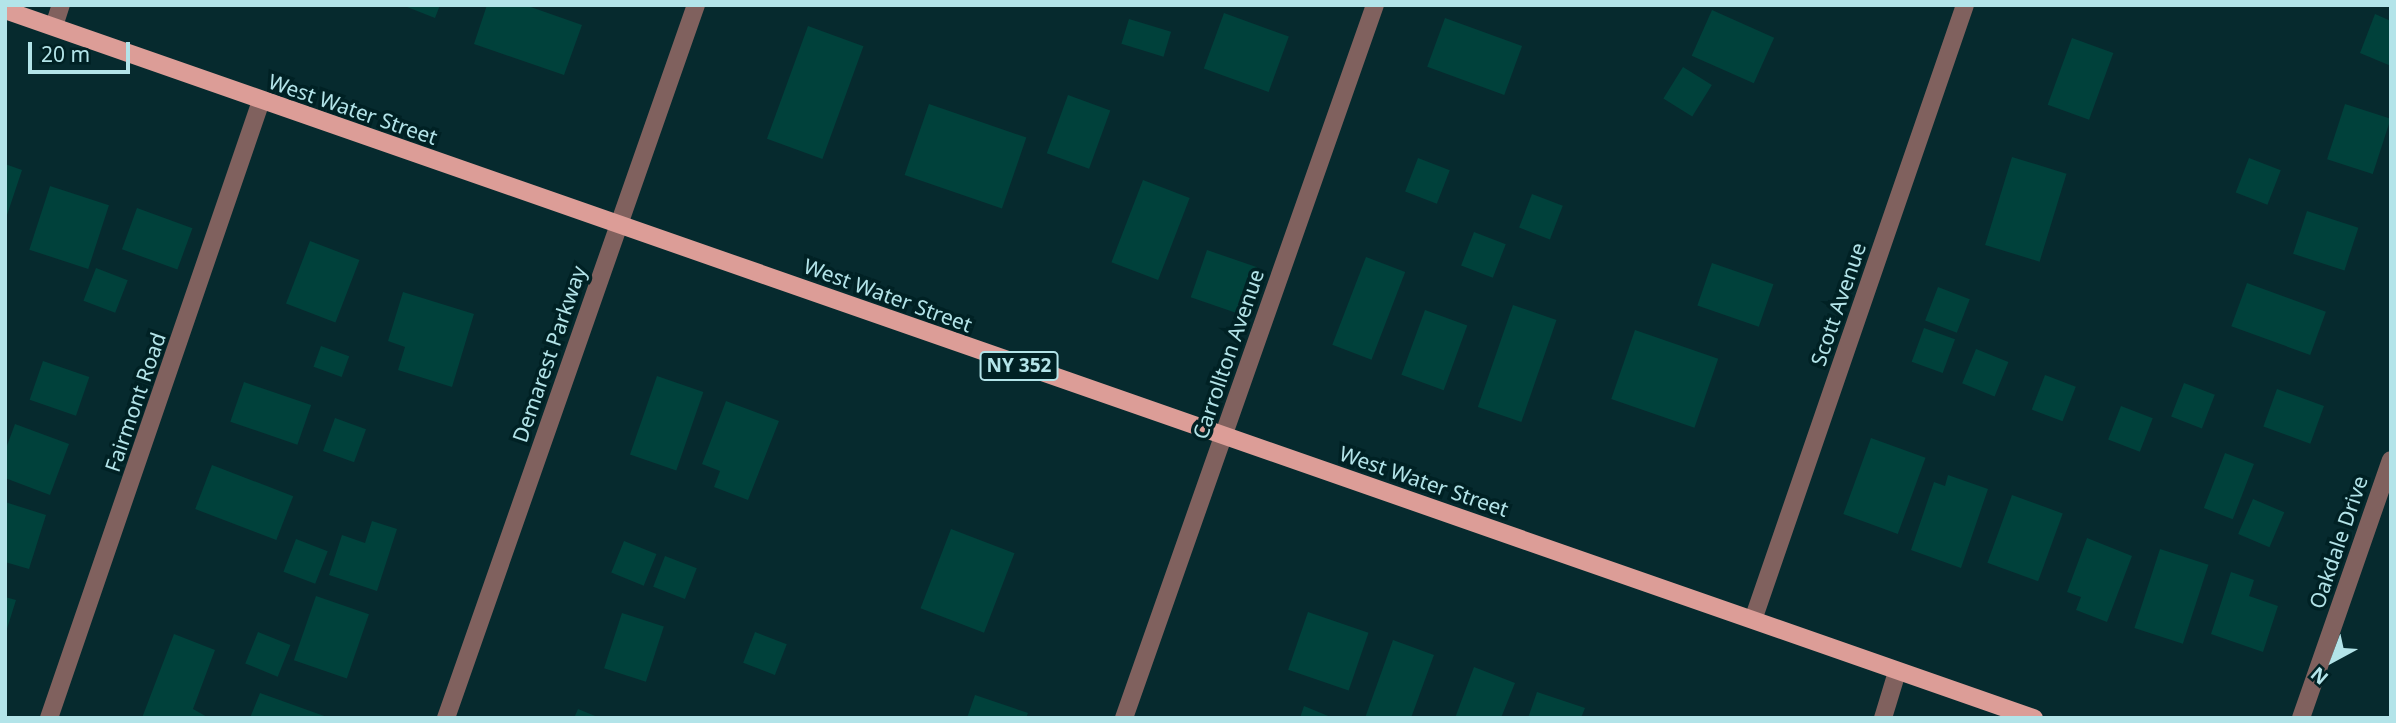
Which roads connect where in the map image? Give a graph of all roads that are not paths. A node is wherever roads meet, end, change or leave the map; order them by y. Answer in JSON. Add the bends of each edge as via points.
{"nodes":[{"id":1,"x":61,"y":5,"type":"edge"},
{"id":2,"x":696,"y":5,"type":"edge"},
{"id":3,"x":1375,"y":5,"type":"edge"},
{"id":4,"x":1965,"y":5,"type":"edge"},
{"id":5,"x":5,"y":10,"type":"edge"},
{"id":6,"x":54,"y":26,"type":"junction"},
{"id":7,"x":261,"y":101,"type":"junction"},
{"id":8,"x":618,"y":224,"type":"junction"},
{"id":9,"x":1224,"y":437,"type":"junction"},
{"id":10,"x":2391,"y":460,"type":"edge"},
{"id":11,"x":1754,"y":617,"type":"junction"},
{"id":12,"x":1897,"y":672,"type":"junction"},
{"id":13,"x":49,"y":718,"type":"edge"},
{"id":14,"x":446,"y":718,"type":"edge"},
{"id":15,"x":1124,"y":718,"type":"edge"},
{"id":16,"x":1883,"y":718,"type":"edge"},
{"id":17,"x":2034,"y":718,"type":"edge"},
{"id":18,"x":2301,"y":718,"type":"edge"}],
"edges":[{"from":1,"to":6,"type":"street"},
{"from":2,"to":8,"type":"street","name":"Demarest Parkway"},
{"from":3,"to":9,"type":"street","name":"Carrollton Avenue"},
{"from":4,"to":11,"type":"street","name":"Scott Avenue"},
{"from":5,"to":6,"type":"main road","name":"West Water Street","number":"NY 352"},
{"from":6,"to":7,"type":"main road","name":"West Water Street","number":"NY 352"},
{"from":7,"to":8,"type":"main road","name":"West Water Street","number":"NY 352"},
{"from":7,"to":13,"type":"street","name":"Fairmont Road"},
{"from":8,"to":9,"type":"main road","name":"West Water Street","number":"NY 352"},
{"from":8,"to":14,"type":"street","name":"Demarest Parkway"},
{"from":9,"to":11,"type":"main road","name":"West Water Street","number":"NY 352"},
{"from":9,"to":15,"type":"street","name":"Carrollton Avenue"},
{"from":10,"to":18,"type":"street","name":"Oakdale Drive"},
{"from":11,"to":12,"type":"main road","name":"West Water Street","number":"NY 352"},
{"from":12,"to":16,"type":"street"},
{"from":12,"to":17,"type":"main road","name":"West Water Street","number":"NY 352"}]}
